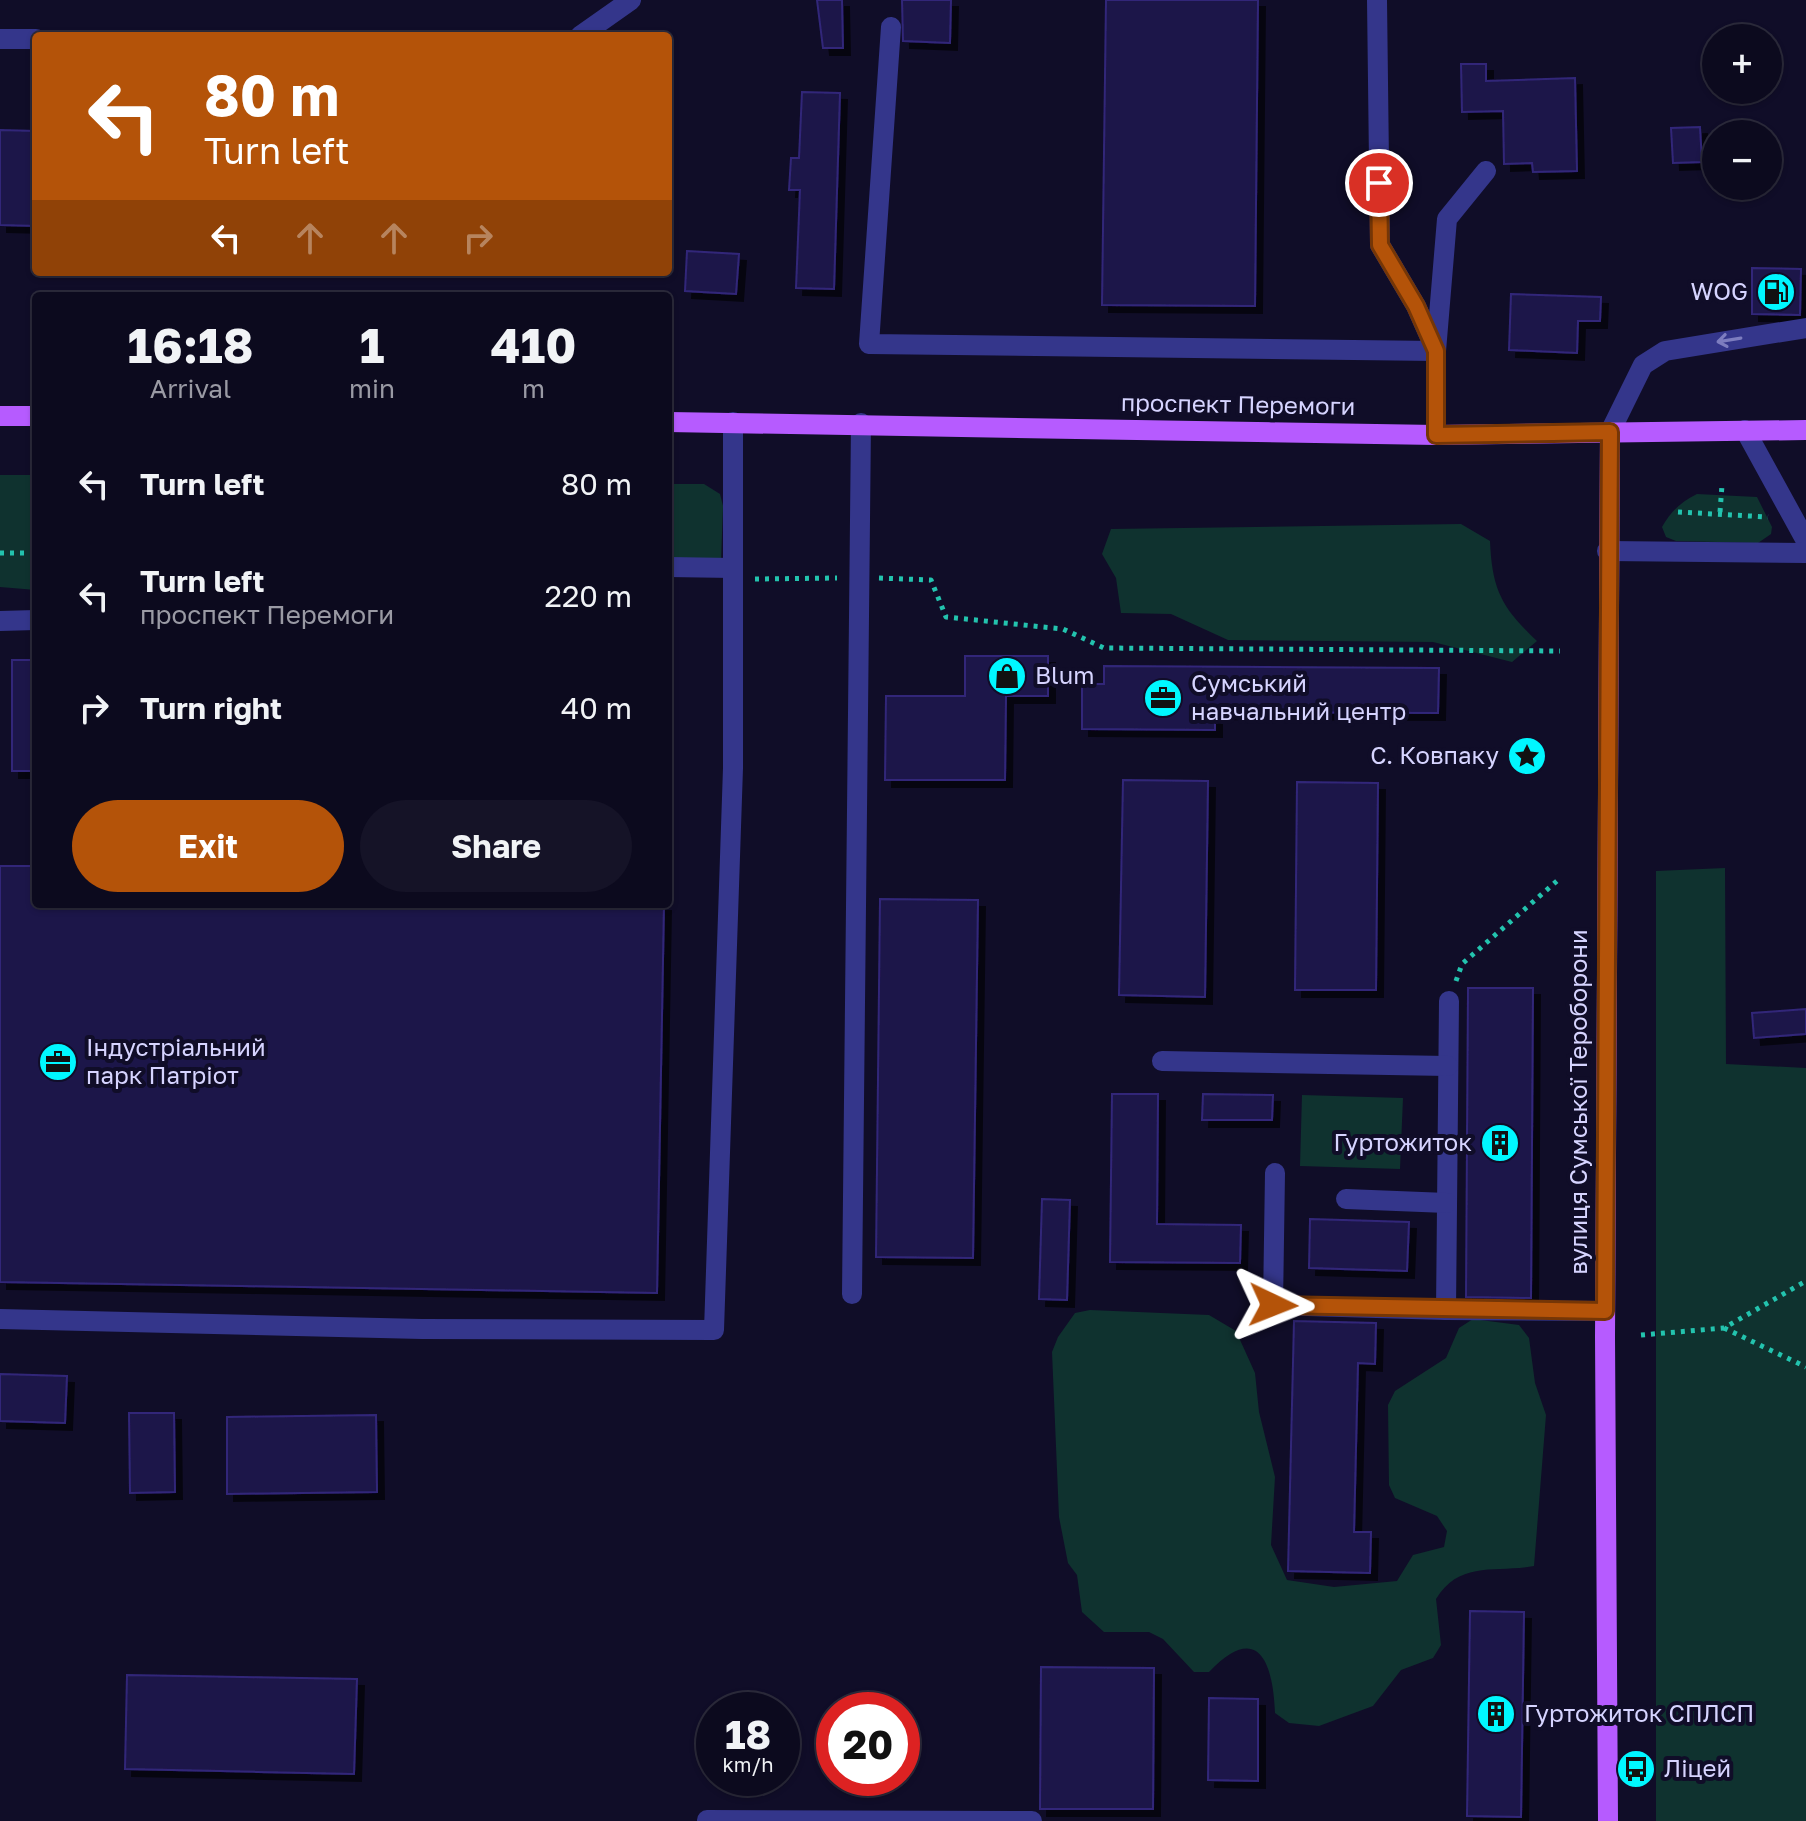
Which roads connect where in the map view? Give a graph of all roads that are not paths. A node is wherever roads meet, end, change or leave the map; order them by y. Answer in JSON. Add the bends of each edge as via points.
{"nodes":[{"id":1,"x":631,"y":0,"type":"edge"},
{"id":2,"x":1377,"y":0,"type":"edge"},
{"id":3,"x":891,"y":27,"type":"dead end"},
{"id":4,"x":586,"y":32,"type":"edge"},
{"id":5,"x":0,"y":39,"type":"edge"},
{"id":6,"x":32,"y":39,"type":"edge"},
{"id":7,"x":1486,"y":171,"type":"dead end"},
{"id":8,"x":1806,"y":328,"type":"edge"},
{"id":9,"x":1436,"y":351,"type":"junction"},
{"id":10,"x":0,"y":416,"type":"edge"},
{"id":11,"x":32,"y":416,"type":"edge"},
{"id":12,"x":672,"y":422,"type":"edge"},
{"id":13,"x":733,"y":422,"type":"junction"},
{"id":14,"x":861,"y":423,"type":"junction"},
{"id":15,"x":1745,"y":430,"type":"junction"},
{"id":16,"x":1806,"y":430,"type":"edge"},
{"id":17,"x":1610,"y":432,"type":"junction"},
{"id":18,"x":1436,"y":435,"type":"junction"},
{"id":19,"x":1803,"y":535,"type":"edge"},
{"id":20,"x":1607,"y":551,"type":"junction"},
{"id":21,"x":1806,"y":553,"type":"edge"},
{"id":22,"x":672,"y":567,"type":"edge"},
{"id":23,"x":733,"y":568,"type":"junction"},
{"id":24,"x":32,"y":620,"type":"edge"},
{"id":25,"x":0,"y":621,"type":"edge"},
{"id":26,"x":1449,"y":1001,"type":"road end"},
{"id":27,"x":1162,"y":1061,"type":"dead end"},
{"id":28,"x":1448,"y":1066,"type":"junction"},
{"id":29,"x":1275,"y":1173,"type":"dead end"},
{"id":30,"x":1346,"y":1199,"type":"dead end"},
{"id":31,"x":1447,"y":1203,"type":"junction"},
{"id":32,"x":852,"y":1294,"type":"dead end"},
{"id":33,"x":1446,"y":1310,"type":"junction"},
{"id":34,"x":1605,"y":1311,"type":"junction"},
{"id":35,"x":0,"y":1319,"type":"edge"},
{"id":36,"x":707,"y":1820,"type":"edge"},
{"id":37,"x":1032,"y":1821,"type":"edge"},
{"id":38,"x":1608,"y":1821,"type":"edge"}],
"edges":[{"from":1,"to":4,"type":"lane"},
{"from":2,"to":9,"type":"lane","via":[[1380,245]]},
{"from":3,"to":9,"type":"lane","via":[[869,344]]},
{"from":5,"to":6,"type":"lane"},
{"from":7,"to":9,"type":"lane","via":[[1447,219]]},
{"from":8,"to":17,"type":"lane","one_way":true,"via":[[1665,351],[1643,365]]},
{"from":9,"to":18,"type":"lane"},
{"from":10,"to":11,"type":"main road"},
{"from":12,"to":13,"type":"main road","name":"проспект Перемоги"},
{"from":13,"to":14,"type":"main road","name":"проспект Перемоги"},
{"from":13,"to":23,"type":"lane"},
{"from":14,"to":18,"type":"main road","name":"проспект Перемоги"},
{"from":14,"to":32,"type":"lane"},
{"from":15,"to":16,"type":"main road","name":"проспект Перемоги"},
{"from":15,"to":17,"type":"main road","name":"проспект Перемоги"},
{"from":15,"to":19,"type":"lane"},
{"from":17,"to":18,"type":"main road","name":"проспект Перемоги"},
{"from":17,"to":20,"type":"main road","name":"вулиця Сумської Тероборони"},
{"from":20,"to":21,"type":"lane"},
{"from":20,"to":34,"type":"main road","name":"вулиця Сумської Тероборони"},
{"from":22,"to":23,"type":"lane"},
{"from":23,"to":35,"type":"lane","via":[[733,768],[714,1330]]},
{"from":24,"to":25,"type":"lane"},
{"from":26,"to":28,"type":"lane"},
{"from":27,"to":28,"type":"lane"},
{"from":28,"to":31,"type":"lane"},
{"from":29,"to":33,"type":"lane","via":[[1273,1305]]},
{"from":30,"to":31,"type":"lane"},
{"from":31,"to":33,"type":"lane"},
{"from":33,"to":34,"type":"lane"},
{"from":34,"to":38,"type":"main road","name":"вулиця Сумської Тероборони"},
{"from":36,"to":37,"type":"lane"}]}
